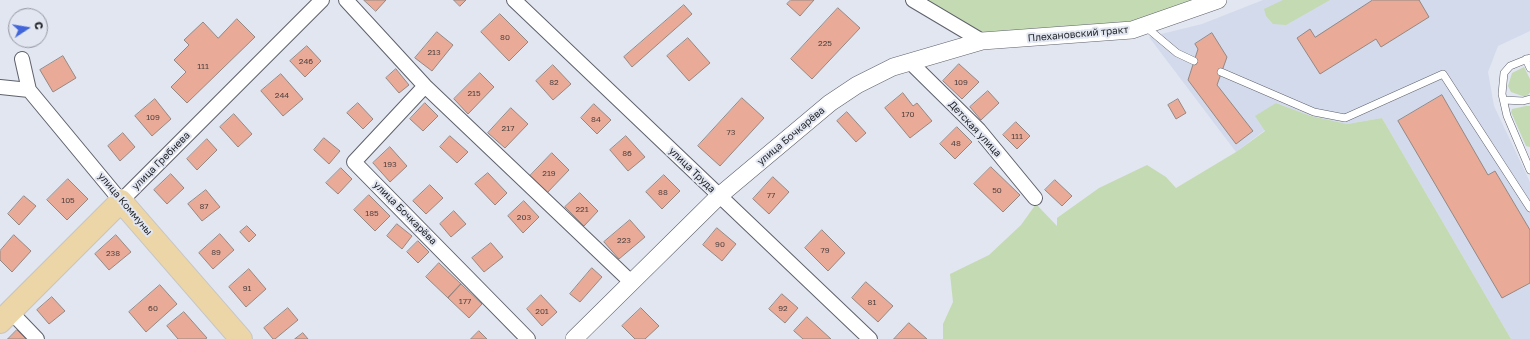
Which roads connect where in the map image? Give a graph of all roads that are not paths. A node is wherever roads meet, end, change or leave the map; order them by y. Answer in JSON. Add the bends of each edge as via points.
{"nodes":[{"id":1,"x":322,"y":0,"type":"edge"},
{"id":2,"x":346,"y":0,"type":"edge"},
{"id":3,"x":514,"y":0,"type":"edge"},
{"id":4,"x":913,"y":0,"type":"edge"},
{"id":5,"x":1218,"y":0,"type":"edge"},
{"id":6,"x":1145,"y":25,"type":"junction"},
{"id":7,"x":982,"y":41,"type":"junction"},
{"id":8,"x":1528,"y":58,"type":"edge"},
{"id":9,"x":22,"y":59,"type":"dead end"},
{"id":10,"x":1194,"y":61,"type":"dead end"},
{"id":11,"x":911,"y":63,"type":"junction"},
{"id":12,"x":1530,"y":68,"type":"edge"},
{"id":13,"x":1221,"y":72,"type":"dead end"},
{"id":14,"x":425,"y":86,"type":"junction"},
{"id":15,"x":0,"y":88,"type":"edge"},
{"id":16,"x":29,"y":90,"type":"junction"},
{"id":17,"x":1530,"y":99,"type":"edge"},
{"id":18,"x":1504,"y":100,"type":"junction"},
{"id":19,"x":1527,"y":156,"type":"edge"},
{"id":20,"x":1530,"y":170,"type":"edge"},
{"id":21,"x":719,"y":196,"type":"junction"},
{"id":22,"x":1035,"y":198,"type":"dead end"},
{"id":23,"x":121,"y":201,"type":"junction"},
{"id":24,"x":1530,"y":208,"type":"edge"},
{"id":25,"x":631,"y":282,"type":"junction"},
{"id":26,"x":5,"y":317,"type":"edge"},
{"id":27,"x":37,"y":339,"type":"edge"},
{"id":28,"x":241,"y":339,"type":"edge"},
{"id":29,"x":528,"y":339,"type":"edge"},
{"id":30,"x":574,"y":339,"type":"edge"},
{"id":31,"x":870,"y":339,"type":"edge"}],
"edges":[{"from":1,"to":23,"type":"street","name":"улица Гребнева"},
{"from":2,"to":14,"type":"street"},
{"from":3,"to":21,"type":"street","name":"улица Труда"},
{"from":4,"to":7,"type":"street"},
{"from":5,"to":6,"type":"street","name":"Плехановский тракт"},
{"from":6,"to":7,"type":"street","name":"Плехановский тракт","via":[[1132,30]]},
{"from":6,"to":10,"type":"lane","via":[[1177,53]]},
{"from":7,"to":11,"type":"street","name":"улица Бочкарёва"},
{"from":8,"to":12,"type":"lane"},
{"from":8,"to":18,"type":"lane","via":[[1510,66],[1504,73]]},
{"from":9,"to":16,"type":"street"},
{"from":11,"to":21,"type":"street","name":"улица Бочкарёва","via":[[893,67],[857,85],[830,103]]},
{"from":11,"to":22,"type":"street","name":"Детская улица","via":[[979,130]]},
{"from":13,"to":24,"type":"lane","via":[[1314,112],[1345,118],[1443,74]]},
{"from":14,"to":25,"type":"street"},
{"from":14,"to":29,"type":"street","name":"улица Бочкарёва","via":[[354,162]]},
{"from":15,"to":16,"type":"street"},
{"from":16,"to":23,"type":"street","name":"улица Коммуны"},
{"from":17,"to":18,"type":"lane"},
{"from":18,"to":19,"type":"lane","via":[[1507,116]]},
{"from":19,"to":20,"type":"lane"},
{"from":21,"to":25,"type":"street","name":"улица Бочкарёва"},
{"from":21,"to":31,"type":"street","name":"улица Труда"},
{"from":23,"to":26,"type":"main road","name":"улица Гребнева"},
{"from":23,"to":28,"type":"main road","name":"улица Коммуны"},
{"from":25,"to":30,"type":"street","name":"улица Бочкарёва"},
{"from":26,"to":27,"type":"street"}]}
